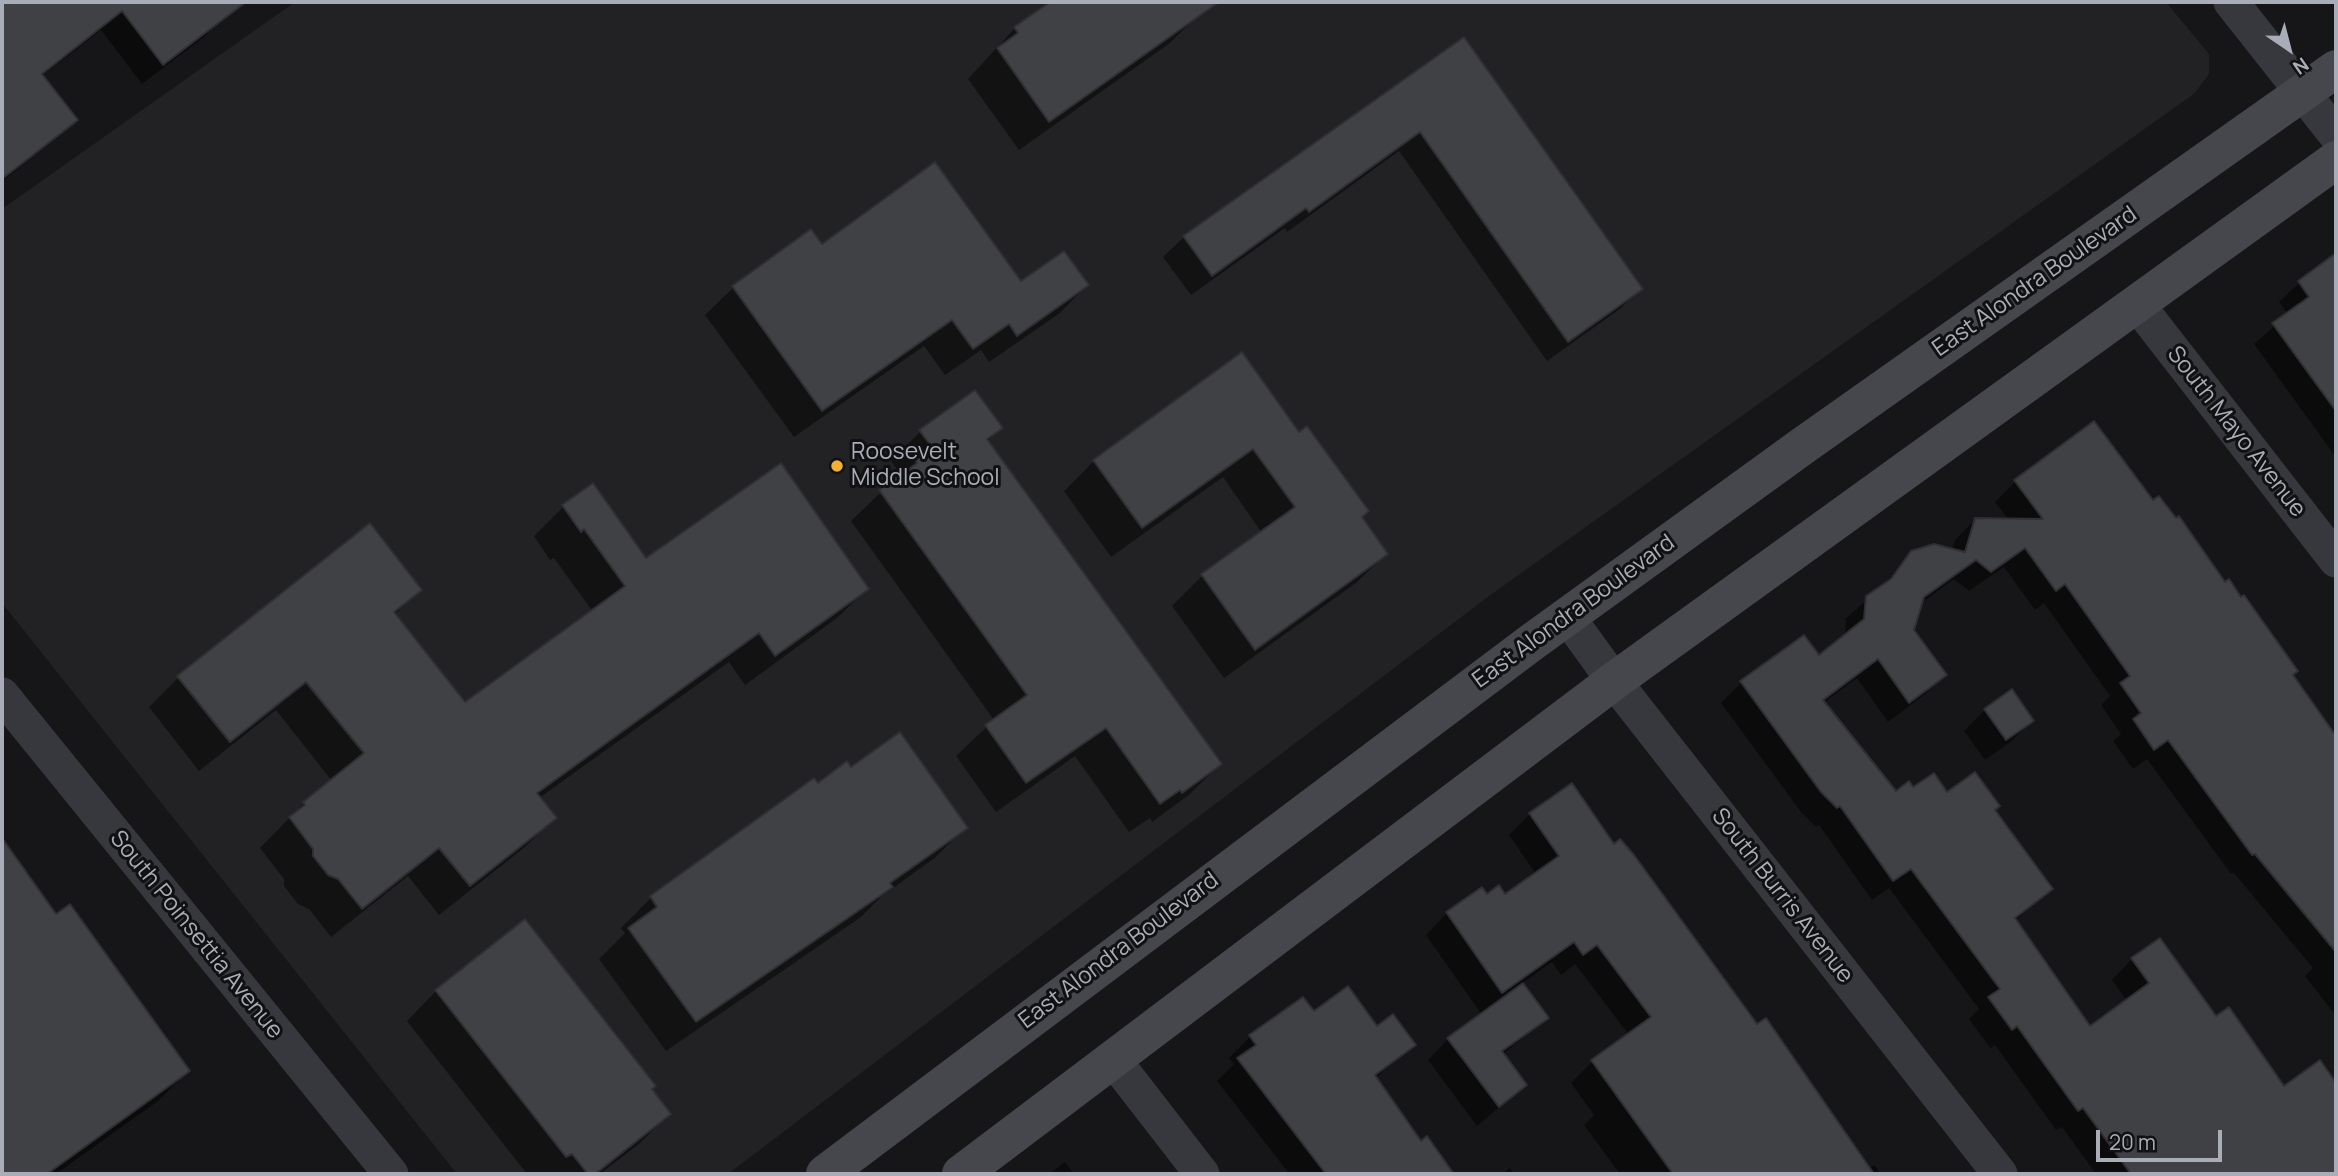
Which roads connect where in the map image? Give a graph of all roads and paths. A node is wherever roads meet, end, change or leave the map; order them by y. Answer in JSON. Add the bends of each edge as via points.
{"nodes":[{"id":1,"x":2231,"y":2,"type":"edge"},
{"id":2,"x":2336,"y":69,"type":"edge"},
{"id":3,"x":2303,"y":92,"type":"junction"},
{"id":4,"x":2336,"y":135,"type":"edge"},
{"id":5,"x":2336,"y":160,"type":"edge"},
{"id":6,"x":2137,"y":304,"type":"junction"},
{"id":7,"x":2336,"y":560,"type":"edge"},
{"id":8,"x":1567,"y":616,"type":"junction"},
{"id":9,"x":1614,"y":681,"type":"junction"},
{"id":10,"x":2,"y":695,"type":"edge"},
{"id":11,"x":1112,"y":1059,"type":"junction"},
{"id":12,"x":391,"y":1174,"type":"edge"},
{"id":13,"x":825,"y":1174,"type":"edge"},
{"id":14,"x":961,"y":1174,"type":"edge"},
{"id":15,"x":1202,"y":1174,"type":"edge"},
{"id":16,"x":2000,"y":1174,"type":"edge"}],
"edges":[{"from":1,"to":3,"type":"street"},
{"from":2,"to":3,"type":"main road","name":"East Alondra Boulevard"},
{"from":3,"to":4,"type":"street"},
{"from":3,"to":8,"type":"main road","name":"East Alondra Boulevard"},
{"from":5,"to":6,"type":"main road"},
{"from":6,"to":7,"type":"street","name":"South Mayo Avenue"},
{"from":6,"to":9,"type":"main road"},
{"from":8,"to":9,"type":"street","name":"South Burris Avenue"},
{"from":8,"to":13,"type":"main road","name":"East Alondra Boulevard"},
{"from":9,"to":11,"type":"main road"},
{"from":9,"to":16,"type":"street","name":"South Burris Avenue"},
{"from":10,"to":12,"type":"street","name":"South Poinsettia Avenue"},
{"from":11,"to":14,"type":"main road"},
{"from":11,"to":15,"type":"street"}]}
